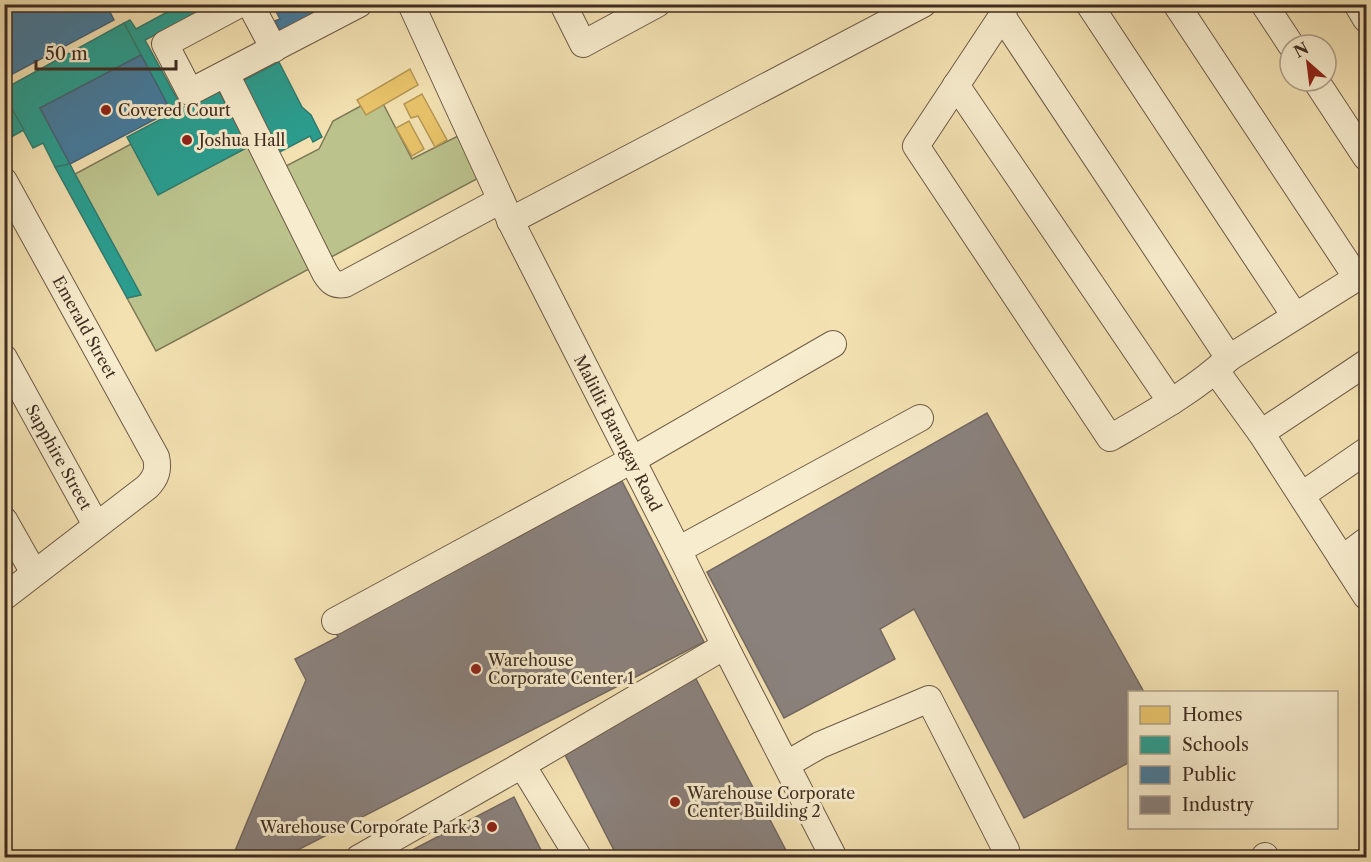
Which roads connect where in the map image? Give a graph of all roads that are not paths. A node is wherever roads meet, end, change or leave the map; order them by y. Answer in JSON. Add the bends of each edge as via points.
{"nodes":[{"id":1,"x":240,"y":4,"type":"edge"},
{"id":2,"x":250,"y":4,"type":"edge"},
{"id":3,"x":359,"y":4,"type":"edge"},
{"id":4,"x":411,"y":4,"type":"edge"},
{"id":5,"x":563,"y":4,"type":"edge"},
{"id":6,"x":657,"y":4,"type":"edge"},
{"id":7,"x":923,"y":4,"type":"edge"},
{"id":8,"x":1089,"y":4,"type":"edge"},
{"id":9,"x":1176,"y":4,"type":"edge"},
{"id":10,"x":1264,"y":4,"type":"edge"},
{"id":11,"x":1357,"y":4,"type":"edge"},
{"id":12,"x":1004,"y":10,"type":"edge"},
{"id":13,"x":1366,"y":19,"type":"edge"},
{"id":14,"x":1284,"y":33,"type":"edge"},
{"id":15,"x":274,"y":49,"type":"junction"},
{"id":16,"x":226,"y":74,"type":"junction"},
{"id":17,"x":956,"y":85,"type":"junction"},
{"id":18,"x":1324,"y":93,"type":"edge"},
{"id":19,"x":1366,"y":157,"type":"edge"},
{"id":20,"x":5,"y":183,"type":"edge"},
{"id":21,"x":506,"y":211,"type":"junction"},
{"id":22,"x":1362,"y":275,"type":"edge"},
{"id":23,"x":1295,"y":316,"type":"junction"},
{"id":24,"x":833,"y":344,"type":"dead end"},
{"id":25,"x":4,"y":358,"type":"edge"},
{"id":26,"x":1366,"y":363,"type":"edge"},
{"id":27,"x":1222,"y":365,"type":"junction"},
{"id":28,"x":1172,"y":402,"type":"junction"},
{"id":29,"x":920,"y":418,"type":"dead end"},
{"id":30,"x":1261,"y":433,"type":"junction"},
{"id":31,"x":1366,"y":451,"type":"edge"},
{"id":32,"x":632,"y":460,"type":"junction"},
{"id":33,"x":1302,"y":495,"type":"junction"},
{"id":34,"x":4,"y":520,"type":"edge"},
{"id":35,"x":96,"y":525,"type":"junction"},
{"id":36,"x":1366,"y":541,"type":"edge"},
{"id":37,"x":678,"y":550,"type":"junction"},
{"id":38,"x":1342,"y":559,"type":"junction"},
{"id":39,"x":34,"y":573,"type":"junction"},
{"id":40,"x":1366,"y":596,"type":"edge"},
{"id":41,"x":4,"y":597,"type":"edge"},
{"id":42,"x":334,"y":621,"type":"dead end"},
{"id":43,"x":725,"y":646,"type":"junction"},
{"id":44,"x":787,"y":764,"type":"junction"},
{"id":45,"x":522,"y":765,"type":"junction"},
{"id":46,"x":1006,"y":850,"type":"dead end"},
{"id":47,"x":359,"y":858,"type":"edge"},
{"id":48,"x":579,"y":858,"type":"edge"},
{"id":49,"x":834,"y":858,"type":"edge"}],
"edges":[{"from":1,"to":16,"type":"street","via":[[165,44],[190,92]]},
{"from":2,"to":15,"type":"street"},
{"from":3,"to":15,"type":"street"},
{"from":4,"to":21,"type":"street","name":"Malitlit Barangay Road"},
{"from":5,"to":6,"type":"street","via":[[583,44]]},
{"from":7,"to":21,"type":"street"},
{"from":8,"to":23,"type":"street"},
{"from":9,"to":22,"type":"street"},
{"from":10,"to":14,"type":"street"},
{"from":11,"to":13,"type":"street"},
{"from":12,"to":17,"type":"street"},
{"from":12,"to":27,"type":"street"},
{"from":15,"to":16,"type":"street"},
{"from":16,"to":21,"type":"street","via":[[334,284],[345,284]]},
{"from":17,"to":28,"type":"street"},
{"from":17,"to":28,"type":"street","via":[[916,146],[1110,438]]},
{"from":18,"to":19,"type":"street"},
{"from":20,"to":35,"type":"street","name":"Emerald Street","via":[[156,457],[157,475],[147,488]]},
{"from":21,"to":32,"type":"street","name":"Malitlit Barangay Road"},
{"from":22,"to":23,"type":"street"},
{"from":23,"to":27,"type":"street"},
{"from":24,"to":32,"type":"street"},
{"from":25,"to":35,"type":"street","name":"Sapphire Street"},
{"from":26,"to":30,"type":"street"},
{"from":27,"to":28,"type":"street"},
{"from":27,"to":30,"type":"street"},
{"from":29,"to":37,"type":"street"},
{"from":30,"to":33,"type":"street"},
{"from":31,"to":33,"type":"street"},
{"from":32,"to":37,"type":"street","name":"Malitlit Barangay Road"},
{"from":32,"to":42,"type":"street"},
{"from":33,"to":38,"type":"street"},
{"from":34,"to":39,"type":"street"},
{"from":35,"to":39,"type":"street"},
{"from":36,"to":38,"type":"street"},
{"from":37,"to":43,"type":"street","name":"Malitlit Barangay Road"},
{"from":38,"to":40,"type":"street"},
{"from":39,"to":41,"type":"street"},
{"from":43,"to":44,"type":"street","name":"Malitlit Barangay Road"},
{"from":43,"to":45,"type":"street"},
{"from":44,"to":46,"type":"street","via":[[929,699]]},
{"from":44,"to":49,"type":"street","name":"Malitlit Barangay Road"},
{"from":45,"to":47,"type":"street"},
{"from":45,"to":48,"type":"street"}]}
